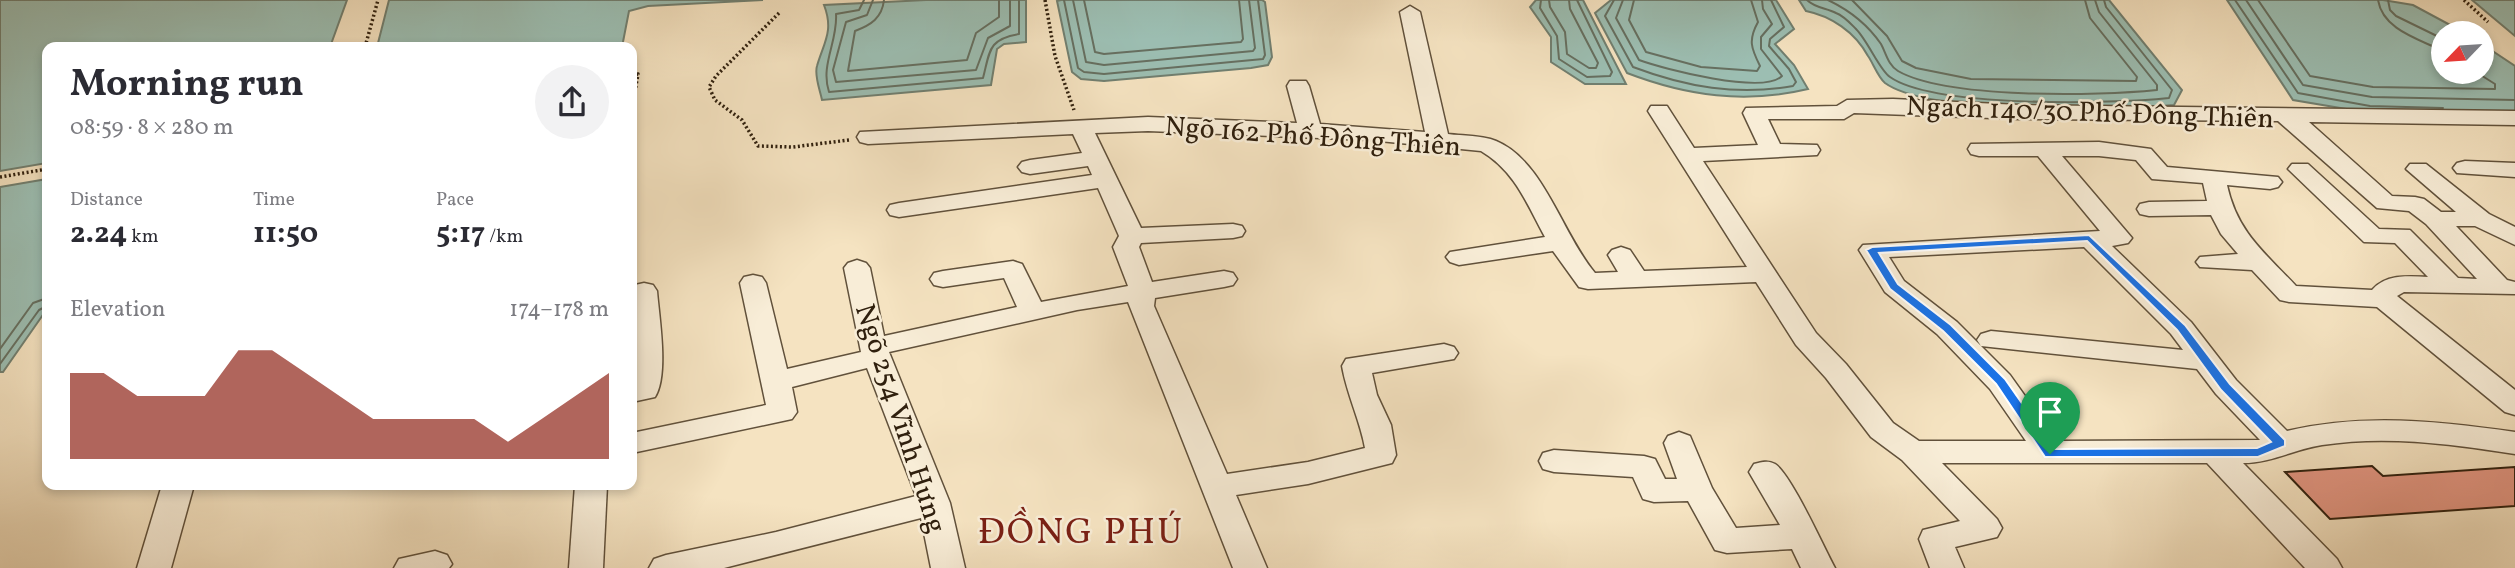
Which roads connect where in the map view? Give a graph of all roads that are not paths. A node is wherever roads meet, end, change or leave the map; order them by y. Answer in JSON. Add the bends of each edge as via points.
{"nodes":[{"id":1,"x":1410,"y":12,"type":"dead end"},
{"id":2,"x":1298,"y":86,"type":"dead end"},
{"id":3,"x":1659,"y":111,"type":"dead end"},
{"id":4,"x":2285,"y":115,"type":"junction"},
{"id":5,"x":2515,"y":118,"type":"edge"},
{"id":6,"x":1082,"y":129,"type":"junction"},
{"id":7,"x":1310,"y":132,"type":"junction"},
{"id":8,"x":868,"y":137,"type":"road end"},
{"id":9,"x":1438,"y":142,"type":"junction"},
{"id":10,"x":1979,"y":149,"type":"dead end"},
{"id":11,"x":1810,"y":150,"type":"dead end"},
{"id":12,"x":2045,"y":150,"type":"junction"},
{"id":13,"x":1772,"y":151,"type":"junction"},
{"id":14,"x":1687,"y":155,"type":"junction"},
{"id":15,"x":1030,"y":167,"type":"dead end"},
{"id":16,"x":2465,"y":168,"type":"dead end"},
{"id":17,"x":1098,"y":169,"type":"junction"},
{"id":18,"x":2300,"y":169,"type":"dead end"},
{"id":19,"x":2418,"y":169,"type":"dead end"},
{"id":20,"x":2515,"y":170,"type":"edge"},
{"id":21,"x":2214,"y":177,"type":"junction"},
{"id":22,"x":2270,"y":182,"type":"dead end"},
{"id":23,"x":2220,"y":208,"type":"junction"},
{"id":24,"x":2149,"y":209,"type":"dead end"},
{"id":25,"x":898,"y":210,"type":"dead end"},
{"id":26,"x":2435,"y":219,"type":"junction"},
{"id":27,"x":2480,"y":219,"type":"junction"},
{"id":28,"x":1233,"y":231,"type":"dead end"},
{"id":29,"x":1132,"y":236,"type":"junction"},
{"id":30,"x":2515,"y":237,"type":"edge"},
{"id":31,"x":2089,"y":238,"type":"junction"},
{"id":32,"x":1560,"y":242,"type":"junction"},
{"id":33,"x":1621,"y":256,"type":"dead end"},
{"id":34,"x":1459,"y":257,"type":"dead end"},
{"id":35,"x":2209,"y":262,"type":"dead end"},
{"id":36,"x":2258,"y":262,"type":"junction"},
{"id":37,"x":856,"y":268,"type":"dead end"},
{"id":38,"x":1761,"y":274,"type":"junction"},
{"id":39,"x":943,"y":279,"type":"dead end"},
{"id":40,"x":1224,"y":279,"type":"dead end"},
{"id":41,"x":1636,"y":280,"type":"junction"},
{"id":42,"x":753,"y":283,"type":"dead end"},
{"id":43,"x":2449,"y":284,"type":"junction"},
{"id":44,"x":2507,"y":288,"type":"edge"},
{"id":45,"x":644,"y":291,"type":"dead end"},
{"id":46,"x":1143,"y":292,"type":"junction"},
{"id":47,"x":2385,"y":299,"type":"junction"},
{"id":48,"x":1032,"y":312,"type":"junction"},
{"id":49,"x":1991,"y":340,"type":"dead end"},
{"id":50,"x":875,"y":352,"type":"junction"},
{"id":51,"x":1444,"y":353,"type":"dead end"},
{"id":52,"x":2207,"y":361,"type":"junction"},
{"id":53,"x":776,"y":381,"type":"junction"},
{"id":54,"x":637,"y":391,"type":"edge"},
{"id":55,"x":2515,"y":405,"type":"edge"},
{"id":56,"x":637,"y":442,"type":"edge"},
{"id":57,"x":1679,"y":443,"type":"dead end"},
{"id":58,"x":2280,"y":443,"type":"junction"},
{"id":59,"x":2515,"y":443,"type":"edge"},
{"id":60,"x":1913,"y":452,"type":"junction"},
{"id":61,"x":2216,"y":453,"type":"junction"},
{"id":62,"x":2050,"y":454,"type":"junction"},
{"id":63,"x":1554,"y":461,"type":"dead end"},
{"id":64,"x":1765,"y":472,"type":"dead end"},
{"id":65,"x":1217,"y":487,"type":"junction"},
{"id":66,"x":1698,"y":488,"type":"junction"},
{"id":67,"x":177,"y":490,"type":"edge"},
{"id":68,"x":592,"y":490,"type":"edge"},
{"id":69,"x":934,"y":503,"type":"junction"},
{"id":70,"x":1802,"y":536,"type":"junction"},
{"id":71,"x":154,"y":568,"type":"edge"},
{"id":72,"x":586,"y":568,"type":"edge"},
{"id":73,"x":666,"y":568,"type":"edge"},
{"id":74,"x":948,"y":568,"type":"edge"},
{"id":75,"x":1250,"y":568,"type":"edge"},
{"id":76,"x":1818,"y":568,"type":"edge"},
{"id":77,"x":1947,"y":568,"type":"edge"},
{"id":78,"x":2325,"y":568,"type":"edge"}],
"edges":[{"from":1,"to":9,"type":"street"},
{"from":2,"to":7,"type":"street"},
{"from":3,"to":14,"type":"street"},
{"from":4,"to":5,"type":"street"},
{"from":4,"to":13,"type":"street","name":"Ngách 140/30 Phố Đông Thiên","via":[[1893,106],[1847,107],[1844,112],[1754,113]]},
{"from":4,"to":26,"type":"street","name":"Ngách 140/30 Phố Đông Thiên","via":[[2386,203],[2415,204]]},
{"from":6,"to":7,"type":"street","name":"Ngõ 162 Phố Đông Thiên","via":[[1148,124]]},
{"from":6,"to":8,"type":"street","name":"Ngõ 162 Phố Đông Thiên"},
{"from":6,"to":17,"type":"street"},
{"from":7,"to":9,"type":"street","name":"Ngõ 162 Phố Đông Thiên","via":[[1369,133]]},
{"from":9,"to":32,"type":"street","name":"Ngõ 162 Phố Đông Thiên","via":[[1487,145],[1510,158],[1531,186]]},
{"from":10,"to":12,"type":"street"},
{"from":11,"to":13,"type":"street"},
{"from":12,"to":21,"type":"street","via":[[2143,154],[2160,174]]},
{"from":12,"to":31,"type":"street","via":[[2119,238]]},
{"from":13,"to":14,"type":"street"},
{"from":14,"to":38,"type":"street"},
{"from":15,"to":17,"type":"street"},
{"from":16,"to":20,"type":"street"},
{"from":17,"to":25,"type":"street"},
{"from":17,"to":29,"type":"street"},
{"from":18,"to":43,"type":"street","via":[[2373,237],[2401,235]]},
{"from":19,"to":27,"type":"street"},
{"from":21,"to":22,"type":"street"},
{"from":21,"to":23,"type":"street"},
{"from":23,"to":24,"type":"street"},
{"from":23,"to":36,"type":"street","via":[[2233,234]]},
{"from":26,"to":27,"type":"street","name":"Ngách 140/30 Phố Đông Thiên"},
{"from":26,"to":44,"type":"street","name":"Ngách 140/30 Phố Đông Thiên"},
{"from":27,"to":30,"type":"street"},
{"from":28,"to":29,"type":"street"},
{"from":29,"to":46,"type":"street","via":[[1126,247]]},
{"from":31,"to":52,"type":"street","via":[[2181,327]]},
{"from":31,"to":62,"type":"street","via":[[1872,250],[1894,286],[1947,328],[2000,382]]},
{"from":32,"to":34,"type":"street"},
{"from":32,"to":41,"type":"street","name":"Ngõ 162 Phố Đông Thiên","via":[[1588,281]]},
{"from":33,"to":41,"type":"street"},
{"from":35,"to":36,"type":"street"},
{"from":36,"to":47,"type":"street","via":[[2289,294]]},
{"from":37,"to":50,"type":"street","name":"Ngõ 254 Vĩnh Hưng"},
{"from":38,"to":41,"type":"street","name":"Ngõ 162 Phố Đông Thiên"},
{"from":38,"to":60,"type":"street","via":[[1806,339],[1882,430]]},
{"from":39,"to":48,"type":"street","via":[[1013,269]]},
{"from":40,"to":46,"type":"street"},
{"from":42,"to":53,"type":"street"},
{"from":43,"to":44,"type":"street","name":"Ngách 140/30 Phố Đông Thiên"},
{"from":43,"to":47,"type":"street","name":"Ngách 140/30 Phố Đông Thiên","via":[[2400,284],[2384,292]]},
{"from":45,"to":54,"type":"street","via":[[646,390]]},
{"from":46,"to":48,"type":"street"},
{"from":46,"to":65,"type":"street","via":[[1141,306]]},
{"from":47,"to":55,"type":"street"},
{"from":48,"to":50,"type":"street"},
{"from":49,"to":52,"type":"street"},
{"from":50,"to":53,"type":"street"},
{"from":50,"to":69,"type":"street","name":"Ngõ 254 Vĩnh Hưng"},
{"from":51,"to":65,"type":"street","via":[[1356,366],[1381,455],[1308,473]]},
{"from":52,"to":58,"type":"street"},
{"from":53,"to":56,"type":"street","via":[[782,412]]},
{"from":57,"to":66,"type":"street"},
{"from":58,"to":59,"type":"street","via":[[2363,429]]},
{"from":58,"to":61,"type":"street","via":[[2258,452]]},
{"from":60,"to":62,"type":"street"},
{"from":60,"to":77,"type":"street","via":[[1986,528],[1935,539]]},
{"from":61,"to":62,"type":"street"},
{"from":61,"to":78,"type":"street"},
{"from":63,"to":66,"type":"street","via":[[1644,467],[1654,491]]},
{"from":64,"to":70,"type":"street"},
{"from":65,"to":75,"type":"street"},
{"from":66,"to":70,"type":"street","via":[[1727,541]]},
{"from":67,"to":71,"type":"street"},
{"from":68,"to":72,"type":"street"},
{"from":69,"to":73,"type":"street"},
{"from":69,"to":74,"type":"street","name":"Ngõ 254 Vĩnh Hưng"},
{"from":70,"to":76,"type":"street"}]}
